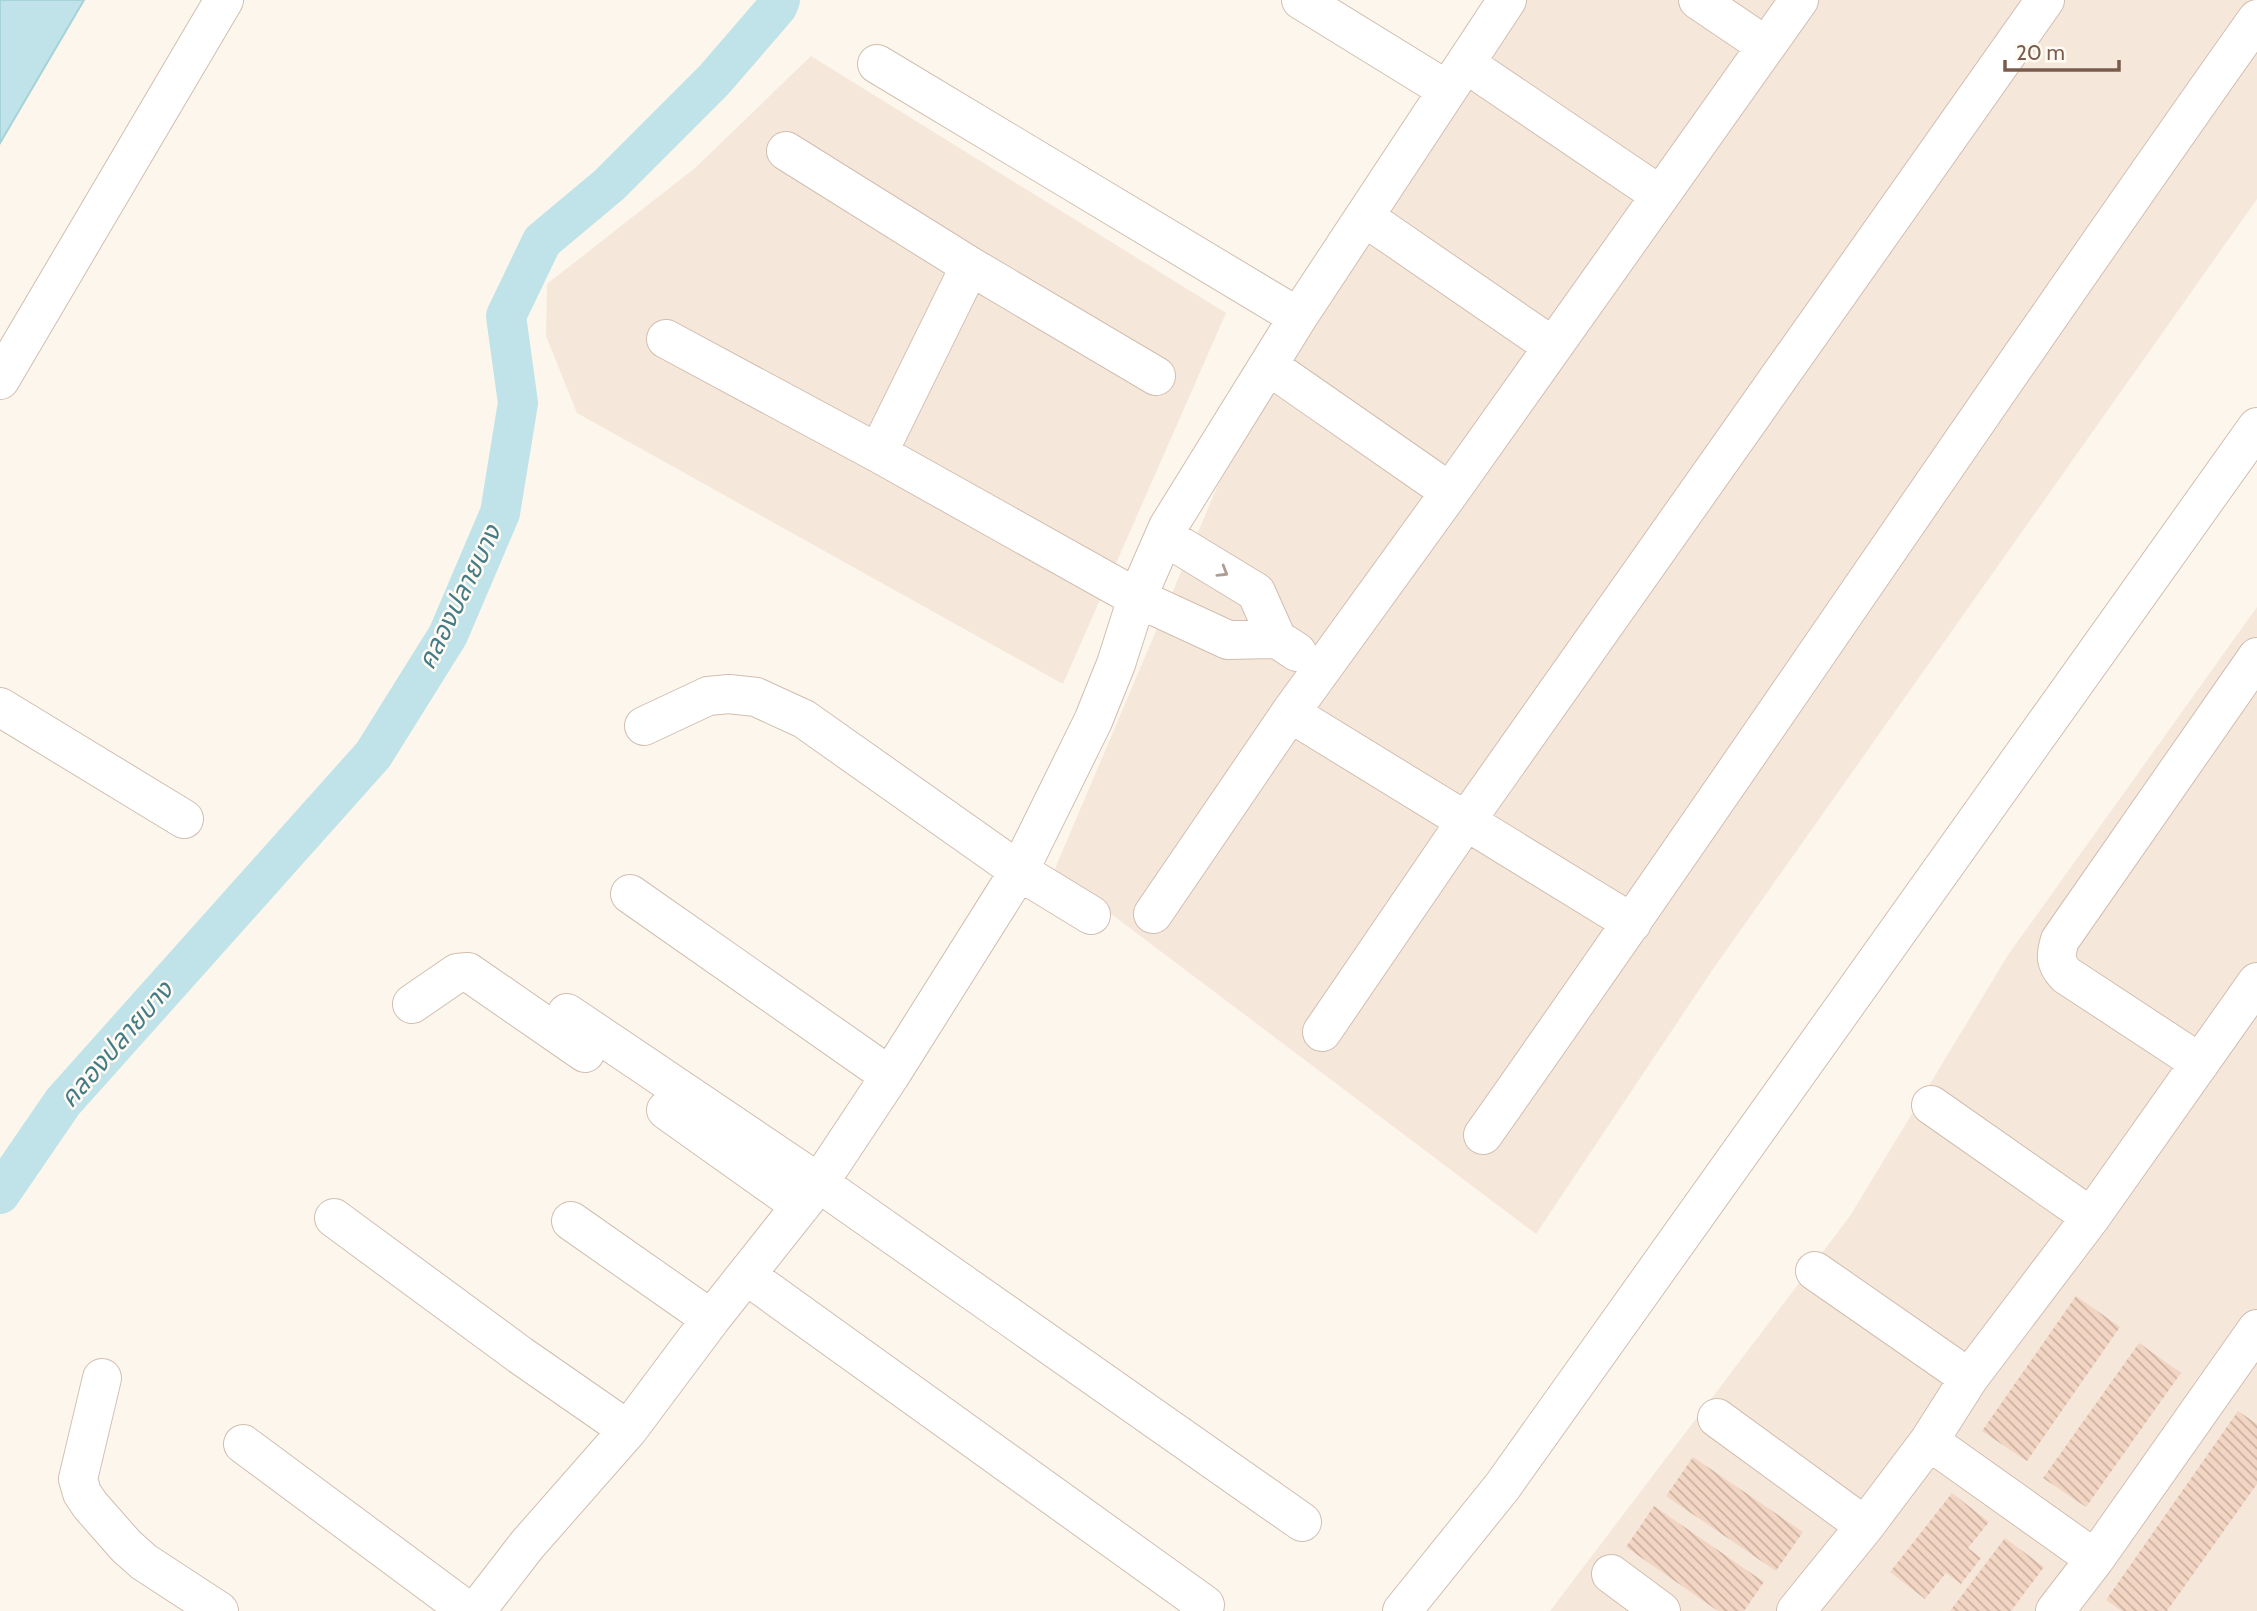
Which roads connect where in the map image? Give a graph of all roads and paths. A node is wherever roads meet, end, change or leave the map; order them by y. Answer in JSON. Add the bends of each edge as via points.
{"nodes":[{"id":1,"x":224,"y":0,"type":"edge"},
{"id":2,"x":1301,"y":0,"type":"edge"},
{"id":3,"x":1507,"y":0,"type":"edge"},
{"id":4,"x":1698,"y":0,"type":"edge"},
{"id":5,"x":1799,"y":0,"type":"edge"},
{"id":6,"x":2045,"y":0,"type":"edge"},
{"id":7,"x":2257,"y":19,"type":"edge"},
{"id":8,"x":1766,"y":46,"type":"junction"},
{"id":9,"x":877,"y":64,"type":"dead end"},
{"id":10,"x":1484,"y":76,"type":"dead end"},
{"id":11,"x":1447,"y":90,"type":"junction"},
{"id":12,"x":786,"y":151,"type":"dead end"},
{"id":13,"x":1660,"y":194,"type":"junction"},
{"id":14,"x":1379,"y":227,"type":"dead end"},
{"id":15,"x":971,"y":265,"type":"junction"},
{"id":16,"x":1298,"y":317,"type":"junction"},
{"id":17,"x":666,"y":339,"type":"dead end"},
{"id":18,"x":1552,"y":346,"type":"junction"},
{"id":19,"x":1279,"y":373,"type":"dead end"},
{"id":20,"x":1156,"y":376,"type":"dead end"},
{"id":21,"x":0,"y":380,"type":"edge"},
{"id":22,"x":2257,"y":427,"type":"edge"},
{"id":23,"x":878,"y":453,"type":"junction"},
{"id":24,"x":1450,"y":492,"type":"junction"},
{"id":25,"x":1164,"y":536,"type":"junction"},
{"id":26,"x":1137,"y":598,"type":"junction"},
{"id":27,"x":1277,"y":639,"type":"junction"},
{"id":28,"x":2257,"y":657,"type":"edge"},
{"id":29,"x":1322,"y":668,"type":"junction"},
{"id":30,"x":0,"y":707,"type":"edge"},
{"id":31,"x":1290,"y":713,"type":"junction"},
{"id":32,"x":644,"y":726,"type":"dead end"},
{"id":33,"x":184,"y":819,"type":"dead end"},
{"id":34,"x":1466,"y":821,"type":"junction"},
{"id":35,"x":1019,"y":872,"type":"junction"},
{"id":36,"x":630,"y":894,"type":"dead end"},
{"id":37,"x":1153,"y":914,"type":"dead end"},
{"id":38,"x":1091,"y":915,"type":"dead end"},
{"id":39,"x":1632,"y":923,"type":"junction"},
{"id":40,"x":2257,"y":982,"type":"edge"},
{"id":41,"x":412,"y":1004,"type":"dead end"},
{"id":42,"x":567,"y":1013,"type":"dead end"},
{"id":43,"x":1322,"y":1032,"type":"dead end"},
{"id":44,"x":2200,"y":1063,"type":"junction"},
{"id":45,"x":890,"y":1076,"type":"junction"},
{"id":46,"x":1931,"y":1105,"type":"dead end"},
{"id":47,"x":1483,"y":1135,"type":"dead end"},
{"id":48,"x":810,"y":1194,"type":"junction"},
{"id":49,"x":2091,"y":1217,"type":"junction"},
{"id":50,"x":334,"y":1218,"type":"dead end"},
{"id":51,"x":571,"y":1221,"type":"dead end"},
{"id":52,"x":1815,"y":1271,"type":"dead end"},
{"id":53,"x":746,"y":1275,"type":"junction"},
{"id":54,"x":711,"y":1319,"type":"junction"},
{"id":55,"x":2257,"y":1329,"type":"edge"},
{"id":56,"x":102,"y":1378,"type":"dead end"},
{"id":57,"x":1969,"y":1378,"type":"junction"},
{"id":58,"x":1717,"y":1419,"type":"dead end"},
{"id":59,"x":628,"y":1430,"type":"junction"},
{"id":60,"x":1929,"y":1441,"type":"junction"},
{"id":61,"x":243,"y":1444,"type":"dead end"},
{"id":62,"x":1302,"y":1522,"type":"dead end"},
{"id":63,"x":1865,"y":1526,"type":"junction"},
{"id":64,"x":2095,"y":1559,"type":"junction"},
{"id":65,"x":1611,"y":1574,"type":"dead end"},
{"id":66,"x":1205,"y":1605,"type":"dead end"},
{"id":67,"x":219,"y":1611,"type":"edge"},
{"id":68,"x":468,"y":1611,"type":"edge"},
{"id":69,"x":476,"y":1611,"type":"edge"},
{"id":70,"x":1402,"y":1611,"type":"edge"},
{"id":71,"x":1661,"y":1611,"type":"edge"},
{"id":72,"x":1796,"y":1611,"type":"edge"},
{"id":73,"x":2055,"y":1611,"type":"edge"}],
"edges":[{"from":1,"to":21,"type":"street"},
{"from":2,"to":11,"type":"street"},
{"from":3,"to":11,"type":"street"},
{"from":4,"to":8,"type":"street"},
{"from":5,"to":8,"type":"street"},
{"from":6,"to":34,"type":"street"},
{"from":7,"to":39,"type":"street"},
{"from":8,"to":13,"type":"street"},
{"from":9,"to":16,"type":"street"},
{"from":10,"to":13,"type":"street"},
{"from":11,"to":16,"type":"street"},
{"from":12,"to":15,"type":"street"},
{"from":13,"to":18,"type":"street"},
{"from":14,"to":18,"type":"street"},
{"from":15,"to":20,"type":"street"},
{"from":15,"to":23,"type":"street"},
{"from":16,"to":25,"type":"street"},
{"from":17,"to":23,"type":"street"},
{"from":18,"to":24,"type":"street"},
{"from":19,"to":24,"type":"street"},
{"from":22,"to":70,"type":"street","via":[[1502,1487]]},
{"from":23,"to":26,"type":"street"},
{"from":24,"to":29,"type":"street"},
{"from":25,"to":26,"type":"street"},
{"from":25,"to":27,"type":"street","one_way":true,"via":[[1256,592]]},
{"from":26,"to":27,"type":"street","via":[[1228,640]]},
{"from":26,"to":35,"type":"street","via":[[1093,721]]},
{"from":27,"to":29,"type":"street"},
{"from":28,"to":44,"type":"street","via":[[2060,940],[2056,955],[2066,975]]},
{"from":29,"to":31,"type":"street"},
{"from":30,"to":33,"type":"street"},
{"from":31,"to":34,"type":"street"},
{"from":31,"to":37,"type":"street"},
{"from":32,"to":35,"type":"street","via":[[708,696],[756,697],[804,719]]},
{"from":34,"to":39,"type":"street"},
{"from":34,"to":43,"type":"street"},
{"from":35,"to":38,"type":"street"},
{"from":35,"to":45,"type":"street"},
{"from":36,"to":45,"type":"street"},
{"from":39,"to":47,"type":"street"},
{"from":40,"to":44,"type":"street"},
{"from":41,"to":48,"type":"street","via":[[457,973],[468,972]]},
{"from":42,"to":48,"type":"street"},
{"from":44,"to":49,"type":"street"},
{"from":45,"to":48,"type":"street"},
{"from":46,"to":49,"type":"street"},
{"from":48,"to":53,"type":"street"},
{"from":48,"to":62,"type":"street"},
{"from":49,"to":57,"type":"street"},
{"from":50,"to":59,"type":"street"},
{"from":51,"to":54,"type":"street"},
{"from":52,"to":57,"type":"street"},
{"from":53,"to":54,"type":"street"},
{"from":53,"to":66,"type":"street"},
{"from":54,"to":59,"type":"street"},
{"from":55,"to":64,"type":"street"},
{"from":56,"to":67,"type":"street","via":[[78,1479],[82,1493],[144,1563]]},
{"from":57,"to":60,"type":"street"},
{"from":58,"to":63,"type":"street"},
{"from":59,"to":69,"type":"street"},
{"from":60,"to":63,"type":"street"},
{"from":60,"to":64,"type":"street"},
{"from":61,"to":68,"type":"street"},
{"from":63,"to":72,"type":"street"},
{"from":64,"to":73,"type":"street"},
{"from":65,"to":71,"type":"street"}]}
